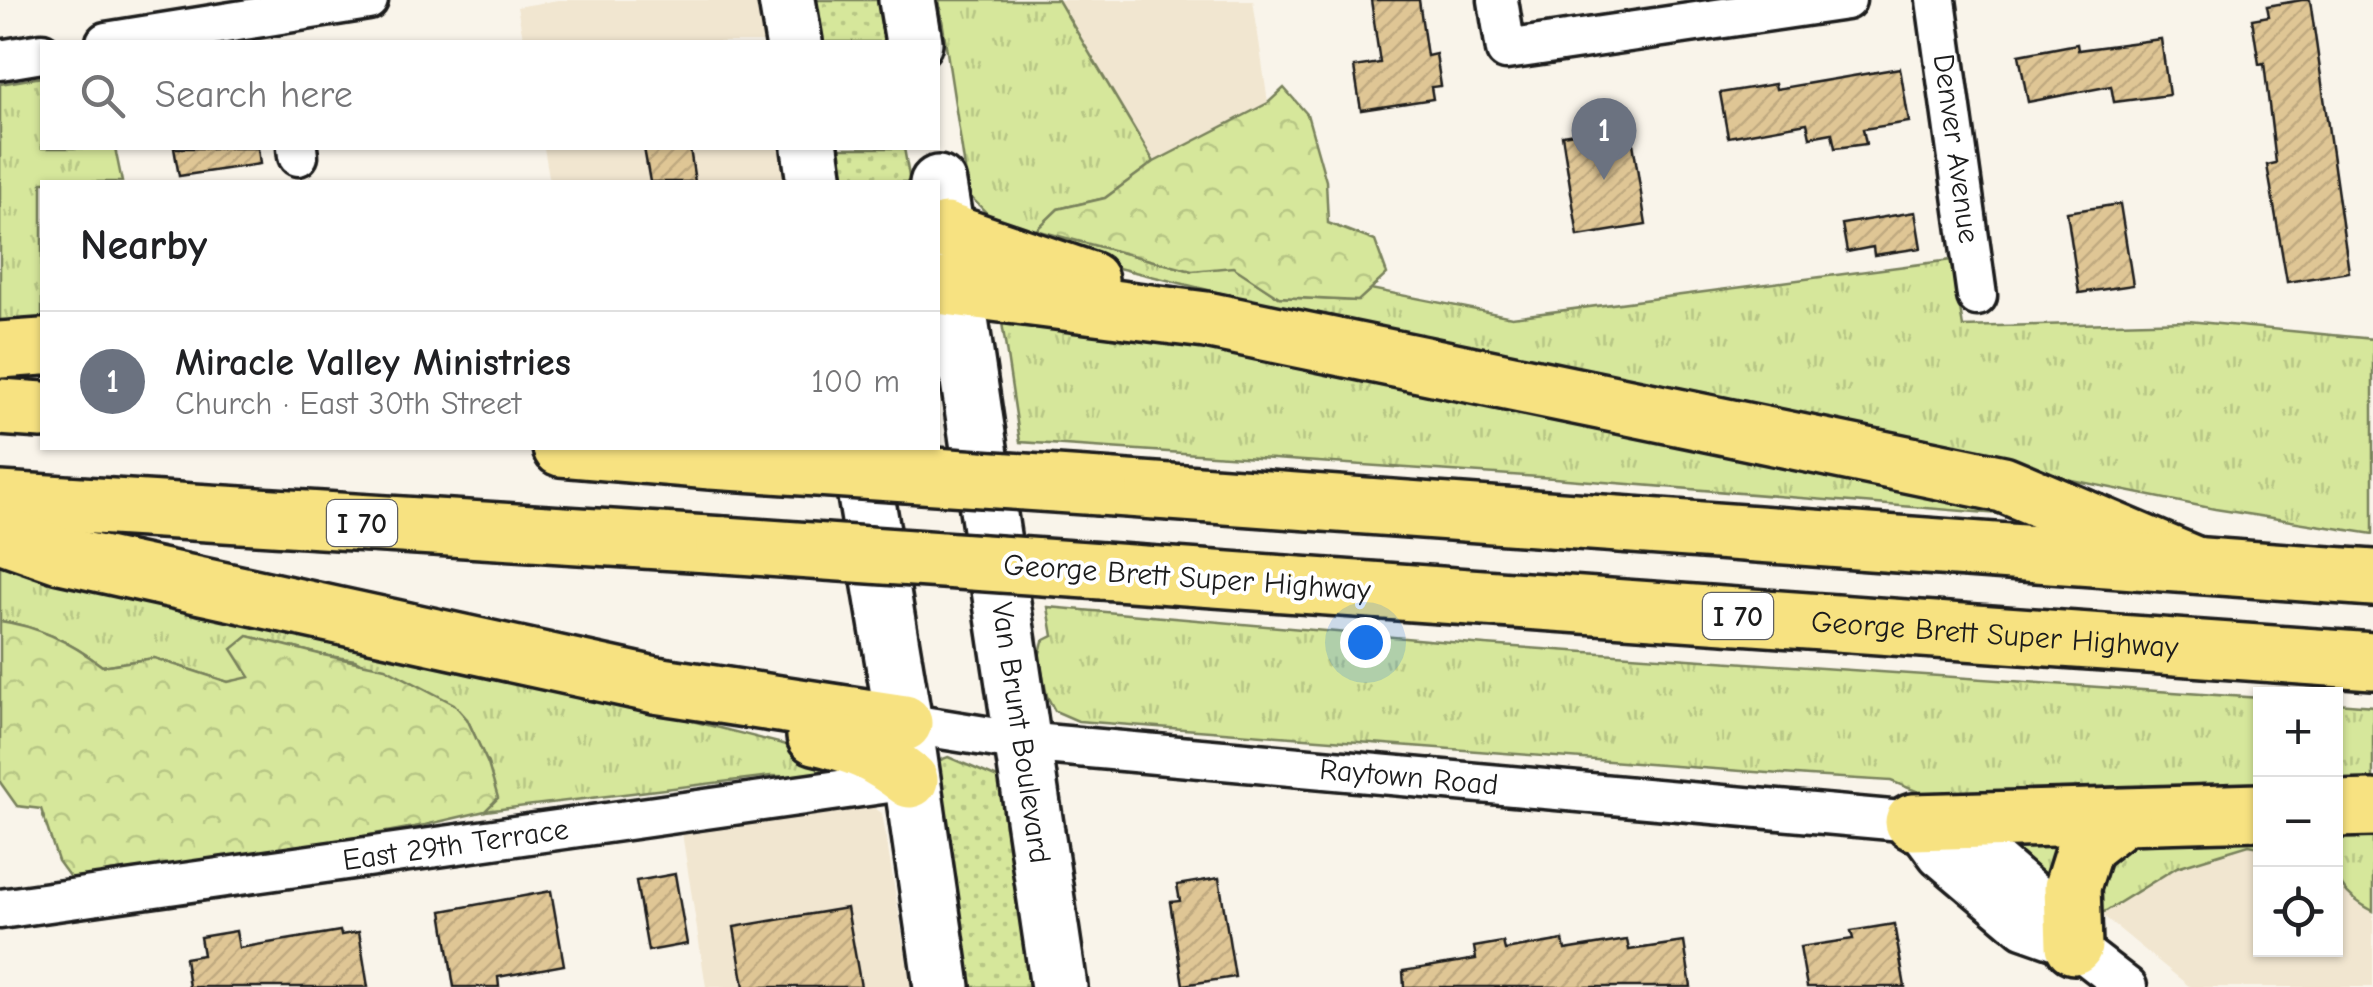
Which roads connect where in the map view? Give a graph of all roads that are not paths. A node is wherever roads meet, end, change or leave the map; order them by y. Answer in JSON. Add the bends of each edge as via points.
{"nodes":[{"id":1,"x":368,"y":0,"type":"edge"},
{"id":2,"x":787,"y":0,"type":"edge"},
{"id":3,"x":908,"y":0,"type":"edge"},
{"id":4,"x":1498,"y":0,"type":"edge"},
{"id":5,"x":1846,"y":0,"type":"edge"},
{"id":6,"x":1936,"y":0,"type":"edge"},
{"id":7,"x":275,"y":19,"type":"edge"},
{"id":8,"x":121,"y":40,"type":"edge"},
{"id":9,"x":794,"y":40,"type":"edge"},
{"id":10,"x":914,"y":40,"type":"edge"},
{"id":11,"x":40,"y":53,"type":"edge"},
{"id":12,"x":0,"y":60,"type":"edge"},
{"id":13,"x":810,"y":150,"type":"edge"},
{"id":14,"x":932,"y":150,"type":"edge"},
{"id":15,"x":815,"y":180,"type":"edge"},
{"id":16,"x":937,"y":180,"type":"edge"},
{"id":17,"x":940,"y":199,"type":"edge"},
{"id":18,"x":946,"y":286,"type":"edge"},
{"id":19,"x":1977,"y":296,"type":"dead end"},
{"id":20,"x":1206,"y":320,"type":"junction"},
{"id":21,"x":40,"y":347,"type":"edge"},
{"id":22,"x":0,"y":350,"type":"edge"},
{"id":23,"x":0,"y":407,"type":"edge"},
{"id":24,"x":40,"y":410,"type":"edge"},
{"id":25,"x":582,"y":450,"type":"edge"},
{"id":26,"x":858,"y":450,"type":"edge"},
{"id":27,"x":0,"y":500,"type":"edge"},
{"id":28,"x":0,"y":534,"type":"edge"},
{"id":29,"x":2194,"y":566,"type":"junction"},
{"id":30,"x":2373,"y":578,"type":"edge"},
{"id":31,"x":2373,"y":661,"type":"edge"},
{"id":32,"x":655,"y":686,"type":"junction"},
{"id":33,"x":904,"y":724,"type":"junction"},
{"id":34,"x":1022,"y":742,"type":"junction"},
{"id":35,"x":910,"y":780,"type":"junction"},
{"id":36,"x":2373,"y":808,"type":"edge"},
{"id":37,"x":2343,"y":809,"type":"edge"},
{"id":38,"x":2253,"y":812,"type":"edge"},
{"id":39,"x":2122,"y":817,"type":"junction"},
{"id":40,"x":1913,"y":822,"type":"junction"},
{"id":41,"x":0,"y":910,"type":"edge"},
{"id":42,"x":2074,"y":946,"type":"junction"},
{"id":43,"x":942,"y":987,"type":"edge"},
{"id":44,"x":1059,"y":987,"type":"edge"},
{"id":45,"x":2128,"y":987,"type":"edge"}],
"edges":[{"from":1,"to":7,"type":"street"},
{"from":2,"to":9,"type":"main road"},
{"from":3,"to":10,"type":"main road"},
{"from":4,"to":5,"type":"street","via":[[1506,50]]},
{"from":6,"to":19,"type":"street","name":"Denver Avenue"},
{"from":7,"to":8,"type":"street"},
{"from":11,"to":12,"type":"street"},
{"from":13,"to":15,"type":"main road"},
{"from":14,"to":16,"type":"main road","name":"Van Brunt Boulevard"},
{"from":17,"to":18,"type":"main road","name":"Van Brunt Boulevard"},
{"from":17,"to":20,"type":"highway"},
{"from":18,"to":20,"type":"highway"},
{"from":18,"to":34,"type":"main road","name":"Van Brunt Boulevard"},
{"from":20,"to":29,"type":"highway","via":[[2003,484]]},
{"from":21,"to":22,"type":"highway"},
{"from":23,"to":24,"type":"highway"},
{"from":25,"to":29,"type":"highway","bridge":true},
{"from":26,"to":33,"type":"main road"},
{"from":27,"to":31,"type":"highway","name":"George Brett Super Highway","number":"I 70","bridge":true},
{"from":28,"to":32,"type":"highway","via":[[60,555]]},
{"from":29,"to":30,"type":"highway"},
{"from":32,"to":33,"type":"highway"},
{"from":32,"to":35,"type":"highway","via":[[855,746]]},
{"from":33,"to":34,"type":"street","name":"Raytown Road"},
{"from":33,"to":35,"type":"main road"},
{"from":34,"to":40,"type":"street","name":"Raytown Road"},
{"from":34,"to":44,"type":"main road","name":"Van Brunt Boulevard"},
{"from":35,"to":41,"type":"street","name":"East 29th Terrace"},
{"from":35,"to":43,"type":"main road"},
{"from":36,"to":37,"type":"highway"},
{"from":38,"to":39,"type":"highway"},
{"from":39,"to":40,"type":"highway"},
{"from":39,"to":42,"type":"highway","via":[[2085,846],[2072,887]]},
{"from":40,"to":42,"type":"street","name":"Raytown Road","via":[[1969,836],[2046,902]]},
{"from":42,"to":45,"type":"street","name":"Raytown Road"}]}
